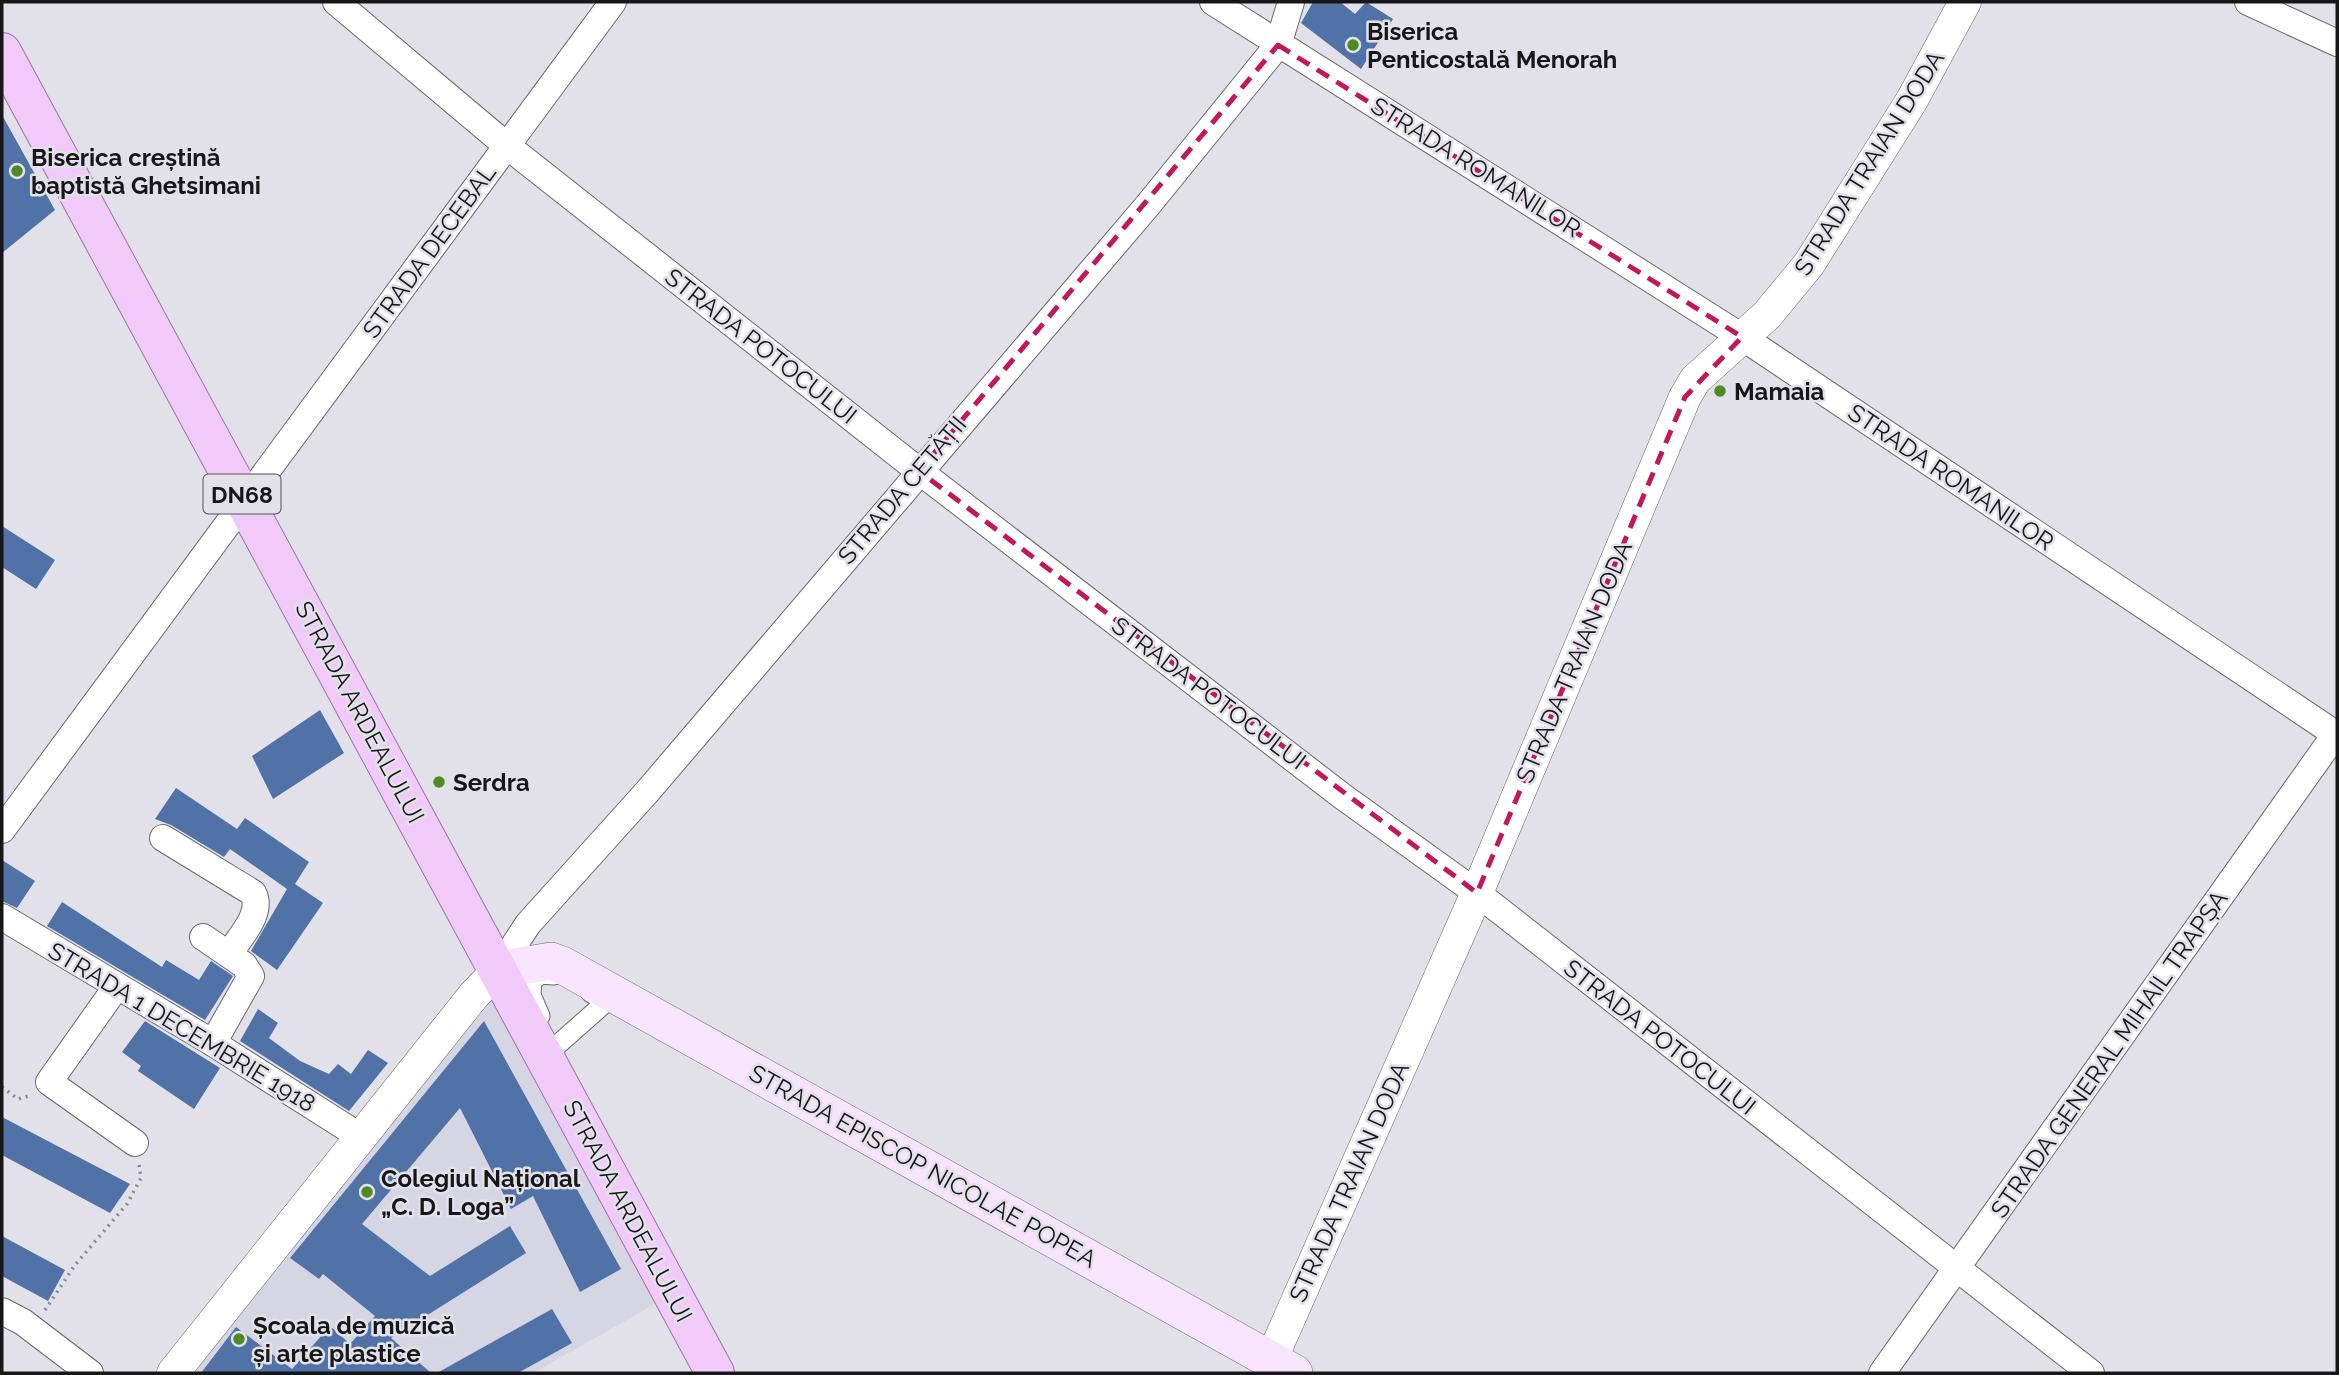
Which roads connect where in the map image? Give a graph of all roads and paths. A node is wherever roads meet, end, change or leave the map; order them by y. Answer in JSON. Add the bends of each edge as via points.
{"nodes":[{"id":1,"x":336,"y":2,"type":"edge"},
{"id":2,"x":613,"y":2,"type":"edge"},
{"id":3,"x":1213,"y":2,"type":"edge"},
{"id":4,"x":1291,"y":2,"type":"edge"},
{"id":5,"x":1965,"y":2,"type":"edge"},
{"id":6,"x":2248,"y":2,"type":"edge"},
{"id":7,"x":2337,"y":43,"type":"edge"},
{"id":8,"x":1278,"y":45,"type":"junction"},
{"id":9,"x":2,"y":52,"type":"edge"},
{"id":10,"x":506,"y":145,"type":"junction"},
{"id":11,"x":1742,"y":337,"type":"junction"},
{"id":12,"x":919,"y":471,"type":"junction"},
{"id":13,"x":246,"y":502,"type":"junction"},
{"id":14,"x":2337,"y":734,"type":"edge"},
{"id":15,"x":2,"y":830,"type":"edge"},
{"id":16,"x":163,"y":838,"type":"dead end"},
{"id":17,"x":1478,"y":892,"type":"junction"},
{"id":18,"x":2,"y":917,"type":"edge"},
{"id":19,"x":203,"y":937,"type":"dead end"},
{"id":20,"x":229,"y":954,"type":"junction"},
{"id":21,"x":498,"y":970,"type":"junction"},
{"id":22,"x":117,"y":986,"type":"junction"},
{"id":23,"x":609,"y":997,"type":"junction"},
{"id":24,"x":213,"y":1044,"type":"junction"},
{"id":25,"x":550,"y":1052,"type":"junction"},
{"id":26,"x":361,"y":1137,"type":"junction"},
{"id":27,"x":135,"y":1143,"type":"joint"},
{"id":28,"x":1956,"y":1270,"type":"junction"},
{"id":29,"x":2,"y":1311,"type":"edge"},
{"id":30,"x":33,"y":1329,"type":"junction"},
{"id":31,"x":1277,"y":1369,"type":"edge"},
{"id":32,"x":90,"y":1373,"type":"edge"},
{"id":33,"x":173,"y":1373,"type":"edge"},
{"id":34,"x":715,"y":1373,"type":"edge"},
{"id":35,"x":1882,"y":1373,"type":"edge"},
{"id":36,"x":2091,"y":1373,"type":"edge"}],
"edges":[{"from":1,"to":10,"type":"street","name":"STRADA POTOCULUI"},
{"from":2,"to":10,"type":"street","name":"STRADA DECEBAL"},
{"from":3,"to":8,"type":"street","name":"STRADA ROMANILOR"},
{"from":4,"to":8,"type":"street","name":"STRADA CETĂȚII"},
{"from":5,"to":11,"type":"street","name":"STRADA TRAIAN DODA","via":[[1912,100],[1809,264],[1784,297]]},
{"from":6,"to":7,"type":"street"},
{"from":8,"to":11,"type":"street","name":"STRADA ROMANILOR","via":[[1310,61]]},
{"from":8,"to":12,"type":"street","name":"STRADA CETĂȚII","via":[[1148,205]]},
{"from":9,"to":13,"type":"main road","name":"STRADA ARDEALULUI","number":"DN68"},
{"from":10,"to":12,"type":"street","name":"STRADA POTOCULUI"},
{"from":10,"to":13,"type":"street","name":"STRADA DECEBAL"},
{"from":11,"to":14,"type":"street","name":"STRADA ROMANILOR"},
{"from":11,"to":17,"type":"street","name":"STRADA TRAIAN DODA","via":[[1695,380],[1685,397]]},
{"from":12,"to":17,"type":"street","name":"STRADA POTOCULUI","via":[[1331,787]]},
{"from":12,"to":21,"type":"street","name":"STRADA CETĂȚII","via":[[647,792],[528,924]]},
{"from":13,"to":15,"type":"street","name":"STRADA DECEBAL"},
{"from":13,"to":21,"type":"main road","name":"STRADA ARDEALULUI","number":"DN68"},
{"from":14,"to":28,"type":"street","name":"STRADA GENERAL MIHAIL TRAPȘA"},
{"from":16,"to":20,"type":"street","via":[[244,886],[257,900],[256,912]]},
{"from":17,"to":28,"type":"street","name":"STRADA POTOCULUI"},
{"from":17,"to":31,"type":"street","name":"STRADA TRAIAN DODA"},
{"from":18,"to":22,"type":"street","name":"STRADA 1 DECEMBRIE 1918"},
{"from":19,"to":20,"type":"street"},
{"from":20,"to":24,"type":"street","via":[[251,975]]},
{"from":21,"to":23,"type":"main road","name":"STRADA EPISCOP NICOLAE POPEA","via":[[551,961]]},
{"from":21,"to":25,"type":"main road","name":"STRADA ARDEALULUI","number":"DN68"},
{"from":21,"to":26,"type":"street"},
{"from":22,"to":24,"type":"street","name":"STRADA 1 DECEMBRIE 1918"},
{"from":22,"to":27,"type":"street","via":[[49,1083]]},
{"from":23,"to":25,"type":"street"},
{"from":23,"to":25,"type":"street","via":[[553,975],[541,974],[532,981],[531,995]]},
{"from":23,"to":31,"type":"main road","name":"STRADA EPISCOP NICOLAE POPEA"},
{"from":24,"to":26,"type":"street","name":"STRADA 1 DECEMBRIE 1918"},
{"from":25,"to":34,"type":"main road","name":"STRADA ARDEALULUI","number":"DN68"},
{"from":26,"to":33,"type":"street"},
{"from":27,"to":30,"type":"path","via":[[141,1178],[127,1204],[75,1265]]},
{"from":28,"to":35,"type":"street","name":"STRADA GENERAL MIHAIL TRAPȘA"},
{"from":28,"to":36,"type":"street","name":"STRADA POTOCULUI"},
{"from":29,"to":30,"type":"street"},
{"from":30,"to":32,"type":"street"}]}
